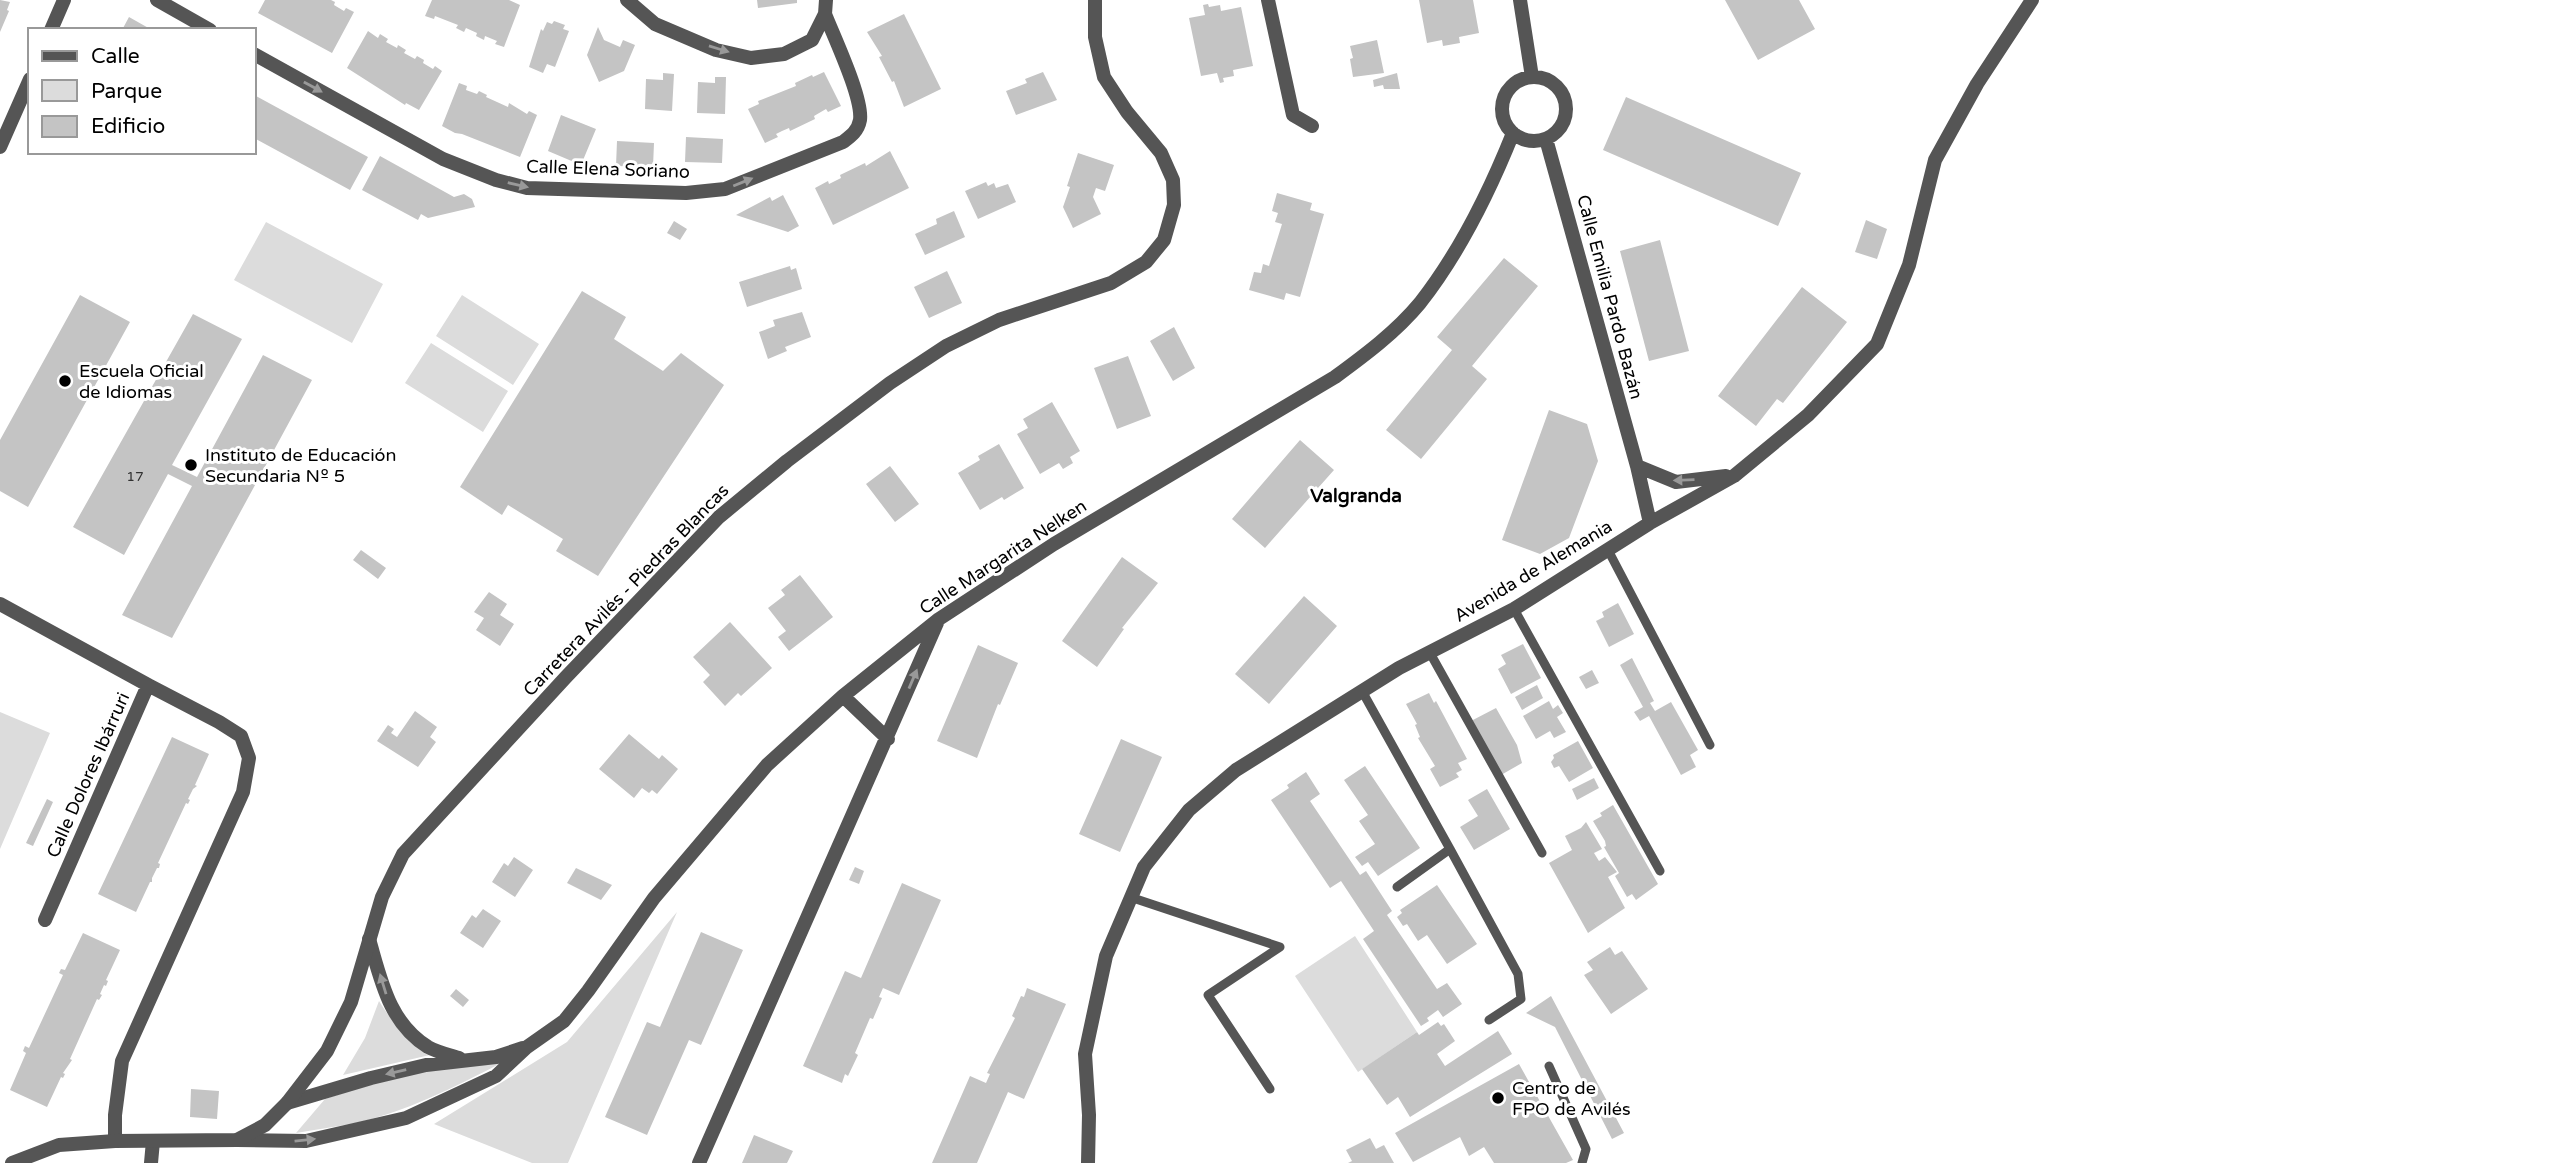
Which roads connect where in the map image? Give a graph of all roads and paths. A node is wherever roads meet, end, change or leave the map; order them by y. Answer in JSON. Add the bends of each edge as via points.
{"nodes":[{"id":1,"x":64,"y":0,"type":"edge"},
{"id":2,"x":157,"y":0,"type":"edge"},
{"id":3,"x":627,"y":0,"type":"edge"},
{"id":4,"x":1095,"y":0,"type":"edge"},
{"id":5,"x":1268,"y":0,"type":"edge"},
{"id":6,"x":1520,"y":0,"type":"edge"},
{"id":7,"x":2032,"y":0,"type":"edge"},
{"id":8,"x":826,"y":7,"type":"edge"},
{"id":9,"x":52,"y":28,"type":"edge"},
{"id":10,"x":207,"y":28,"type":"edge"},
{"id":11,"x":256,"y":55,"type":"edge"},
{"id":12,"x":1532,"y":77,"type":"junction"},
{"id":13,"x":28,"y":84,"type":"edge"},
{"id":14,"x":1312,"y":125,"type":"dead end"},
{"id":15,"x":1513,"y":133,"type":"junction"},
{"id":16,"x":1546,"y":139,"type":"junction"},
{"id":17,"x":0,"y":147,"type":"edge"},
{"id":18,"x":1637,"y":466,"type":"junction"},
{"id":19,"x":1734,"y":475,"type":"junction"},
{"id":20,"x":1650,"y":523,"type":"junction"},
{"id":21,"x":1608,"y":550,"type":"junction"},
{"id":22,"x":0,"y":604,"type":"edge"},
{"id":23,"x":1514,"y":609,"type":"junction"},
{"id":24,"x":939,"y":619,"type":"junction"},
{"id":25,"x":1430,"y":653,"type":"junction"},
{"id":26,"x":148,"y":685,"type":"junction"},
{"id":27,"x":1362,"y":691,"type":"junction"},
{"id":28,"x":843,"y":696,"type":"junction"},
{"id":29,"x":888,"y":739,"type":"junction"},
{"id":30,"x":1710,"y":745,"type":"dead end"},
{"id":31,"x":1450,"y":849,"type":"junction"},
{"id":32,"x":1542,"y":853,"type":"dead end"},
{"id":33,"x":1660,"y":871,"type":"dead end"},
{"id":34,"x":1397,"y":887,"type":"dead end"},
{"id":35,"x":1130,"y":897,"type":"junction"},
{"id":36,"x":45,"y":920,"type":"dead end"},
{"id":37,"x":369,"y":939,"type":"junction"},
{"id":38,"x":1489,"y":1020,"type":"dead end"},
{"id":39,"x":527,"y":1047,"type":"junction"},
{"id":40,"x":463,"y":1060,"type":"junction"},
{"id":41,"x":1549,"y":1066,"type":"dead end"},
{"id":42,"x":1270,"y":1089,"type":"dead end"},
{"id":43,"x":287,"y":1103,"type":"junction"},
{"id":44,"x":237,"y":1140,"type":"junction"},
{"id":45,"x":115,"y":1141,"type":"junction"},
{"id":46,"x":153,"y":1141,"type":"junction"},
{"id":47,"x":12,"y":1163,"type":"edge"},
{"id":48,"x":151,"y":1163,"type":"edge"},
{"id":49,"x":699,"y":1163,"type":"edge"},
{"id":50,"x":1088,"y":1163,"type":"edge"},
{"id":51,"x":1582,"y":1163,"type":"edge"}],
"edges":[{"from":1,"to":9,"type":"street"},
{"from":2,"to":10,"type":"street"},
{"from":3,"to":8,"type":"street","one_way":true,"via":[[655,24],[716,50],[751,58],[784,54],[812,40]]},
{"from":4,"to":37,"type":"street","name":"Carretera Avilés - Piedras Blancas","via":[[1095,37],[1104,77],[1161,153],[1173,180],[1174,205],[1164,240],[1146,262],[1111,283],[999,320],[946,346],[890,383],[719,517],[403,854],[382,897]]},
{"from":5,"to":14,"type":"street","via":[[1293,116]]},
{"from":6,"to":12,"type":"street"},
{"from":7,"to":19,"type":"street","name":"Avenida de Alemania","via":[[1935,160],[1909,265],[1877,344],[1808,415]]},
{"from":11,"to":8,"type":"street","name":"Calle Elena Soriano","one_way":true,"via":[[443,159],[496,180],[527,188],[686,193],[725,189],[843,142],[856,132],[860,120],[857,99]]},
{"from":12,"to":15,"type":"street","via":[[1518,81],[1506,94],[1503,118]]},
{"from":12,"to":16,"type":"street","via":[[1548,80],[1564,96],[1563,123]]},
{"from":13,"to":17,"type":"street"},
{"from":15,"to":16,"type":"street","via":[[1527,140]]},
{"from":15,"to":24,"type":"street","name":"Calle Margarita Nelken","via":[[1458,248],[1419,304],[1377,346],[1335,377],[1054,544]]},
{"from":16,"to":18,"type":"street","name":"Calle Emilia Pardo Bazán"},
{"from":19,"to":18,"type":"street","one_way":true,"via":[[1676,482]]},
{"from":18,"to":20,"type":"street","name":"Calle Emilia Pardo Bazán"},
{"from":19,"to":20,"type":"street","name":"Avenida de Alemania"},
{"from":20,"to":21,"type":"street","name":"Avenida de Alemania"},
{"from":21,"to":23,"type":"street","name":"Avenida de Alemania"},
{"from":21,"to":30,"type":"lane"},
{"from":22,"to":26,"type":"street","name":"Calle Dolores Ibárruri"},
{"from":23,"to":25,"type":"street","name":"Avenida de Alemania"},
{"from":23,"to":33,"type":"lane"},
{"from":24,"to":28,"type":"street","name":"Calle Margarita Nelken"},
{"from":29,"to":24,"type":"street","one_way":true},
{"from":25,"to":27,"type":"street","name":"Avenida de Alemania"},
{"from":25,"to":32,"type":"lane"},
{"from":26,"to":36,"type":"street","name":"Calle Dolores Ibárruri"},
{"from":26,"to":45,"type":"street","via":[[241,736],[249,758],[243,792],[122,1061]]},
{"from":27,"to":31,"type":"lane"},
{"from":27,"to":35,"type":"street","name":"Avenida de Alemania","via":[[1236,770],[1189,810],[1144,867]]},
{"from":28,"to":29,"type":"street"},
{"from":28,"to":39,"type":"street","name":"Calle Margarita Nelken","via":[[767,765],[654,898],[564,1021]]},
{"from":29,"to":49,"type":"street"},
{"from":31,"to":34,"type":"lane"},
{"from":31,"to":38,"type":"lane","via":[[1518,974],[1521,999]]},
{"from":35,"to":42,"type":"lane","via":[[1280,947],[1208,995]]},
{"from":35,"to":50,"type":"street","name":"Avenida de Alemania","via":[[1106,956],[1085,1054]]},
{"from":40,"to":37,"type":"street","one_way":true,"via":[[429,1048],[406,1030],[387,1000]]},
{"from":37,"to":43,"type":"street","name":"Carretera Avilés - Piedras Blancas","via":[[351,1002],[327,1051]]},
{"from":39,"to":40,"type":"street","via":[[496,1057]]},
{"from":44,"to":39,"type":"street","one_way":true,"via":[[306,1141],[405,1118],[496,1076]]},
{"from":40,"to":43,"type":"street","one_way":true,"via":[[371,1077]]},
{"from":41,"to":51,"type":"lane","via":[[1587,1149]]},
{"from":43,"to":44,"type":"street","name":"Carretera Avilés - Piedras Blancas","via":[[265,1125]]},
{"from":44,"to":46,"type":"street","name":"Carretera Avilés - Piedras Blancas"},
{"from":45,"to":46,"type":"street","name":"Carretera Avilés - Piedras Blancas"},
{"from":45,"to":47,"type":"street","name":"Carretera Avilés - Piedras Blancas","via":[[59,1146]]},
{"from":46,"to":48,"type":"street"}]}
